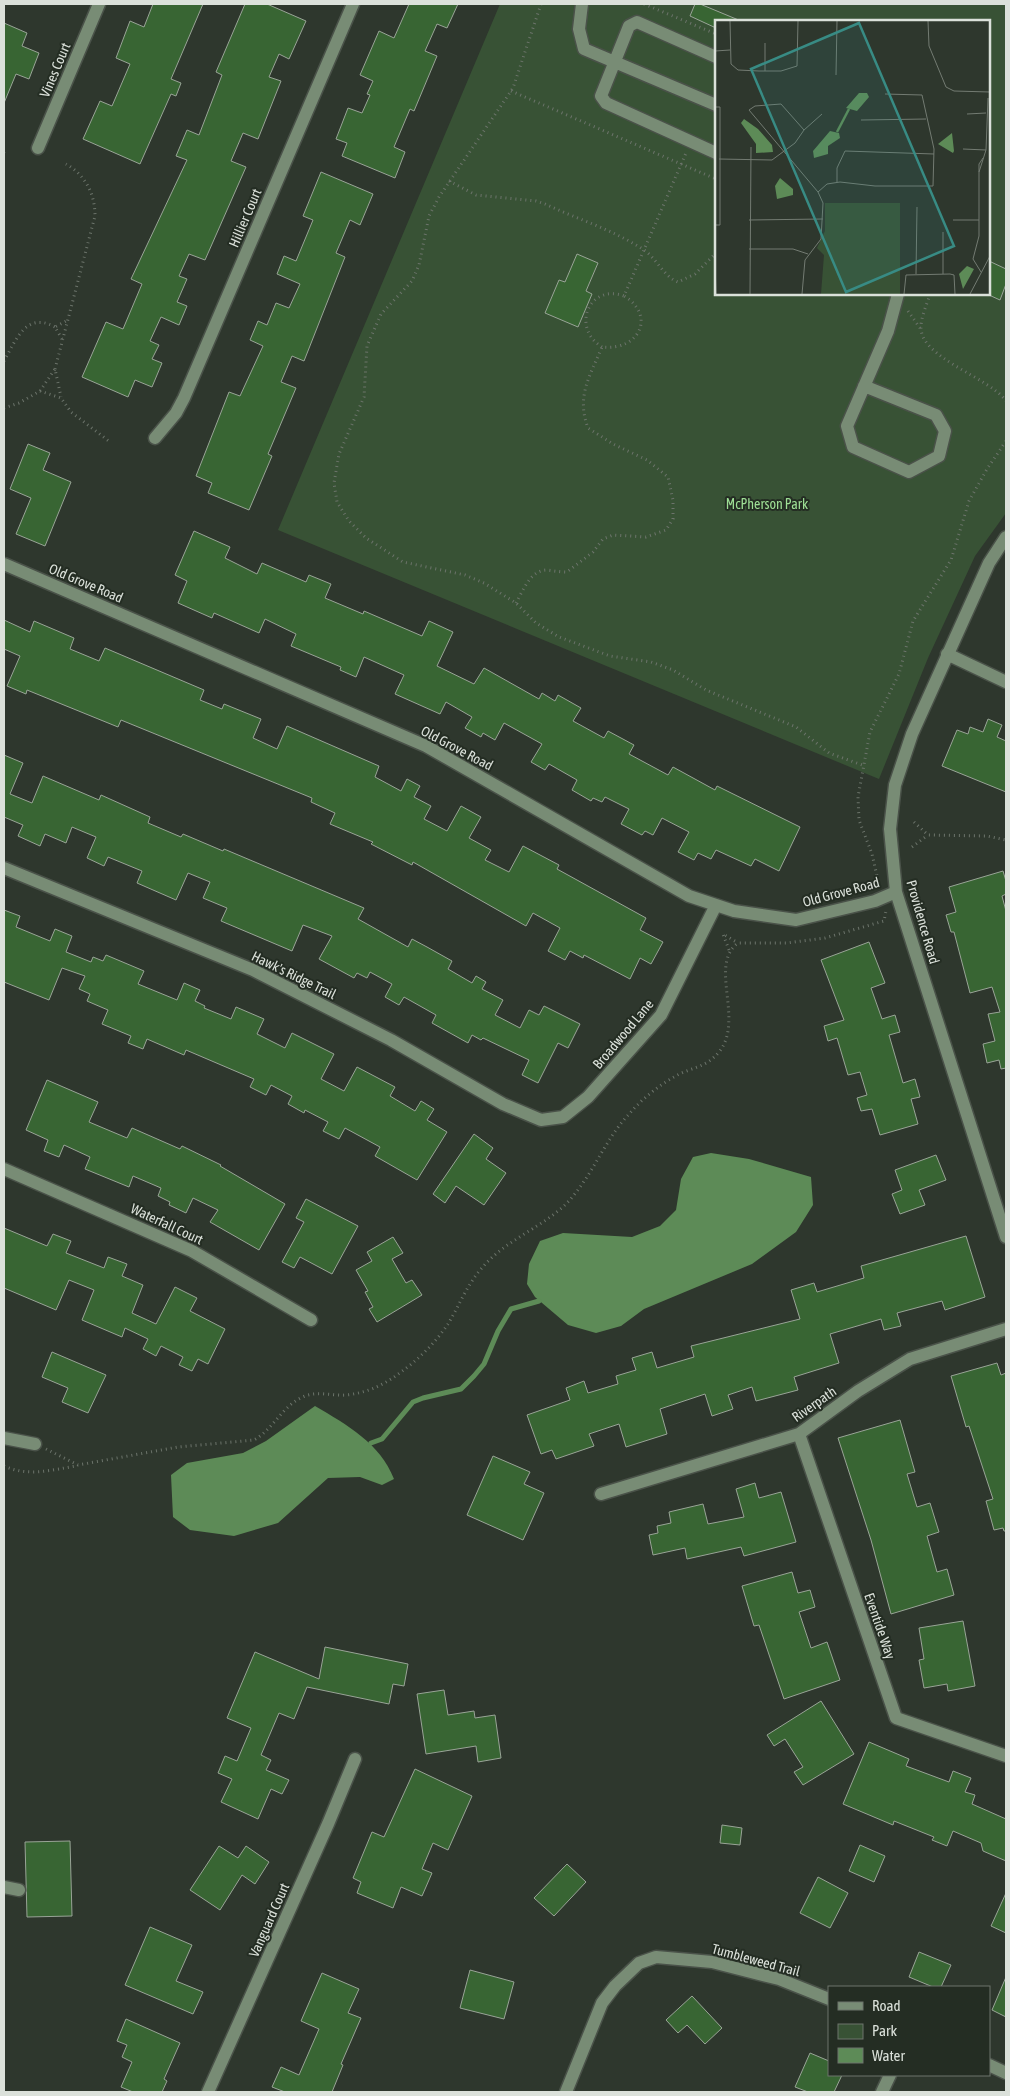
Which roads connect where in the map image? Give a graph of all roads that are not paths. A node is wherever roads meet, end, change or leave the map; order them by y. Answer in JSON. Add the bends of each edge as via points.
{"nodes":[{"id":1,"x":99,"y":4,"type":"edge"},
{"id":2,"x":353,"y":4,"type":"edge"},
{"id":3,"x":582,"y":4,"type":"edge"},
{"id":4,"x":715,"y":57,"type":"edge"},
{"id":5,"x":614,"y":62,"type":"junction"},
{"id":6,"x":715,"y":105,"type":"edge"},
{"id":7,"x":38,"y":148,"type":"dead end"},
{"id":8,"x":715,"y":152,"type":"edge"},
{"id":9,"x":898,"y":295,"type":"edge"},
{"id":10,"x":864,"y":386,"type":"junction"},
{"id":11,"x":155,"y":438,"type":"dead end"},
{"id":12,"x":1006,"y":537,"type":"edge"},
{"id":13,"x":4,"y":564,"type":"edge"},
{"id":14,"x":947,"y":654,"type":"junction"},
{"id":15,"x":1006,"y":682,"type":"edge"},
{"id":16,"x":4,"y":868,"type":"edge"},
{"id":17,"x":896,"y":892,"type":"junction"},
{"id":18,"x":716,"y":905,"type":"junction"},
{"id":19,"x":564,"y":1117,"type":"joint"},
{"id":20,"x":4,"y":1169,"type":"edge"},
{"id":21,"x":1006,"y":1237,"type":"edge"},
{"id":22,"x":311,"y":1320,"type":"dead end"},
{"id":23,"x":1006,"y":1329,"type":"edge"},
{"id":24,"x":799,"y":1434,"type":"junction"},
{"id":25,"x":4,"y":1438,"type":"edge"},
{"id":26,"x":35,"y":1444,"type":"road end"},
{"id":27,"x":601,"y":1494,"type":"dead end"},
{"id":28,"x":1006,"y":1756,"type":"edge"},
{"id":29,"x":355,"y":1759,"type":"dead end"},
{"id":30,"x":4,"y":1887,"type":"edge"},
{"id":31,"x":19,"y":1890,"type":"dead end"},
{"id":32,"x":828,"y":1999,"type":"edge"},
{"id":33,"x":990,"y":2065,"type":"edge"},
{"id":34,"x":1006,"y":2073,"type":"edge"},
{"id":35,"x":890,"y":2076,"type":"edge"},
{"id":36,"x":208,"y":2092,"type":"edge"},
{"id":37,"x":566,"y":2092,"type":"edge"},
{"id":38,"x":882,"y":2092,"type":"edge"}],
"edges":[{"from":1,"to":7,"type":"street","name":"Vines Court"},
{"from":2,"to":11,"type":"street","name":"Hillier Court","via":[[184,398]]},
{"from":3,"to":5,"type":"street","via":[[579,29],[584,49]]},
{"from":4,"to":5,"type":"street","via":[[637,22],[629,26]]},
{"from":5,"to":6,"type":"street"},
{"from":5,"to":8,"type":"street","via":[[601,96],[606,103]]},
{"from":9,"to":10,"type":"street","via":[[888,331]]},
{"from":10,"to":10,"type":"street","via":[[847,426],[853,447],[909,472],[939,456],[945,431],[936,415]]},
{"from":12,"to":14,"type":"street","name":"Providence Road","via":[[989,563]]},
{"from":13,"to":18,"type":"street","name":"Old Grove Road","via":[[426,746],[689,896]]},
{"from":14,"to":15,"type":"street"},
{"from":14,"to":17,"type":"street","name":"Providence Road","via":[[912,734],[895,785],[890,828]]},
{"from":16,"to":19,"type":"street","name":"Hawk's Ridge Trail","via":[[253,970],[391,1040],[503,1104],[541,1120]]},
{"from":17,"to":18,"type":"street","name":"Old Grove Road","via":[[796,920],[734,911]]},
{"from":17,"to":21,"type":"street","name":"Providence Road"},
{"from":18,"to":19,"type":"street","name":"Broadwood Lane","via":[[661,1015],[588,1097]]},
{"from":20,"to":22,"type":"street","name":"Waterfall Court","via":[[192,1251]]},
{"from":23,"to":24,"type":"street","name":"Riverpath","via":[[910,1359],[858,1391]]},
{"from":24,"to":27,"type":"street","name":"Riverpath"},
{"from":24,"to":28,"type":"street","name":"Eventide Way","via":[[896,1718]]},
{"from":25,"to":26,"type":"street"},
{"from":29,"to":36,"type":"street","name":"Vanguard Court"},
{"from":30,"to":31,"type":"street"},
{"from":32,"to":37,"type":"street","name":"Tumbleweed Trail","via":[[779,1979],[712,1962],[656,1957],[639,1963],[602,2003]]},
{"from":33,"to":34,"type":"street"},
{"from":35,"to":38,"type":"street"}]}
